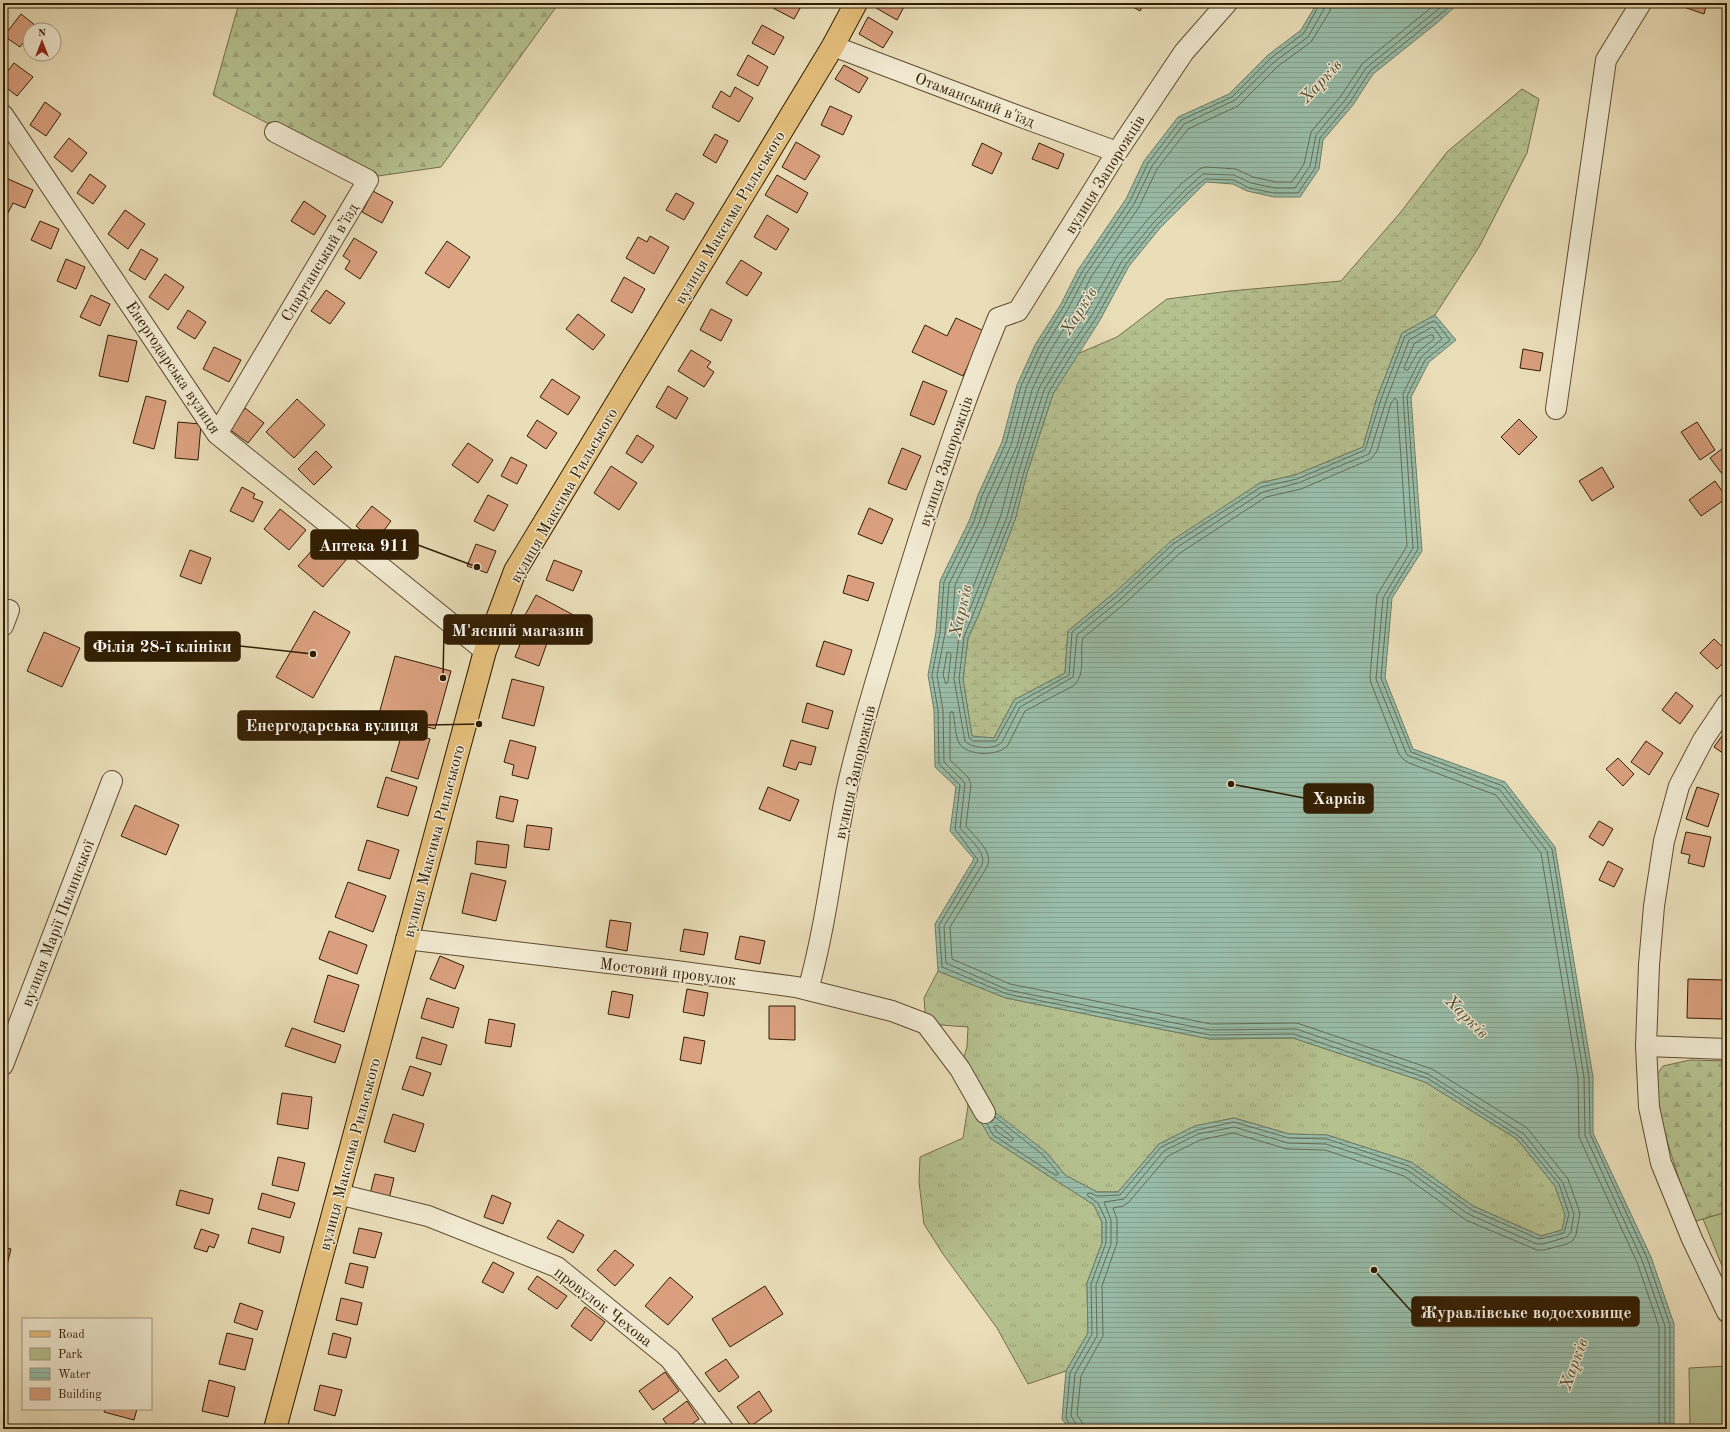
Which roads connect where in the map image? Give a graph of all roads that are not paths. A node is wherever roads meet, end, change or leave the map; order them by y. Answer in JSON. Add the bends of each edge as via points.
{"nodes":[{"id":1,"x":856,"y":3,"type":"edge"},
{"id":2,"x":1227,"y":3,"type":"edge"},
{"id":3,"x":1641,"y":3,"type":"edge"},
{"id":4,"x":833,"y":46,"type":"junction"},
{"id":5,"x":3,"y":115,"type":"edge"},
{"id":6,"x":275,"y":132,"type":"dead end"},
{"id":7,"x":1117,"y":152,"type":"junction"},
{"id":8,"x":1556,"y":409,"type":"dead end"},
{"id":9,"x":217,"y":434,"type":"junction"},
{"id":10,"x":485,"y":651,"type":"junction"},
{"id":11,"x":1727,"y":704,"type":"edge"},
{"id":12,"x":112,"y":781,"type":"dead end"},
{"id":13,"x":406,"y":940,"type":"junction"},
{"id":14,"x":808,"y":990,"type":"junction"},
{"id":15,"x":1646,"y":1046,"type":"junction"},
{"id":16,"x":1727,"y":1049,"type":"edge"},
{"id":17,"x":3,"y":1065,"type":"edge"},
{"id":18,"x":986,"y":1113,"type":"dead end"},
{"id":19,"x":338,"y":1194,"type":"junction"},
{"id":20,"x":1727,"y":1312,"type":"edge"},
{"id":21,"x":275,"y":1429,"type":"edge"},
{"id":22,"x":722,"y":1429,"type":"edge"}],
"edges":[{"from":1,"to":4,"type":"main road","name":"вулиця Максима Рильського"},
{"from":2,"to":7,"type":"street","name":"вулиця Запорожців","via":[[1184,52]]},
{"from":3,"to":8,"type":"street","via":[[1606,60]]},
{"from":4,"to":7,"type":"street","name":"Отаманський в'їзд"},
{"from":4,"to":10,"type":"main road","name":"вулиця Максима Рильського","via":[[515,571]]},
{"from":5,"to":9,"type":"street","name":"Енергодарська вулиця"},
{"from":6,"to":9,"type":"street","name":"Спартанський в’їзд","via":[[368,180]]},
{"from":7,"to":14,"type":"street","name":"вулиця Запорожців","via":[[1018,312],[998,318],[971,382],[912,560],[848,785]]},
{"from":9,"to":10,"type":"street","name":"Енергодарська вулиця"},
{"from":10,"to":13,"type":"main road","name":"вулиця Максима Рильського"},
{"from":11,"to":15,"type":"street","via":[[1703,740],[1679,786],[1664,841],[1654,906]]},
{"from":12,"to":17,"type":"street","name":"вулиця Марії Пилинської"},
{"from":13,"to":14,"type":"street","name":"Мостовий провулок","via":[[676,971]]},
{"from":13,"to":19,"type":"main road","name":"вулиця Максима Рильського"},
{"from":14,"to":18,"type":"street","name":"Мостовий провулок","via":[[892,1011],[926,1024],[960,1069]]},
{"from":15,"to":16,"type":"street"},
{"from":15,"to":20,"type":"street","via":[[1649,1107],[1660,1163]]},
{"from":19,"to":21,"type":"main road","name":"вулиця Максима Рильського"},
{"from":19,"to":22,"type":"street","name":"провулок Чехова","via":[[428,1216],[557,1267],[670,1359]]}]}
